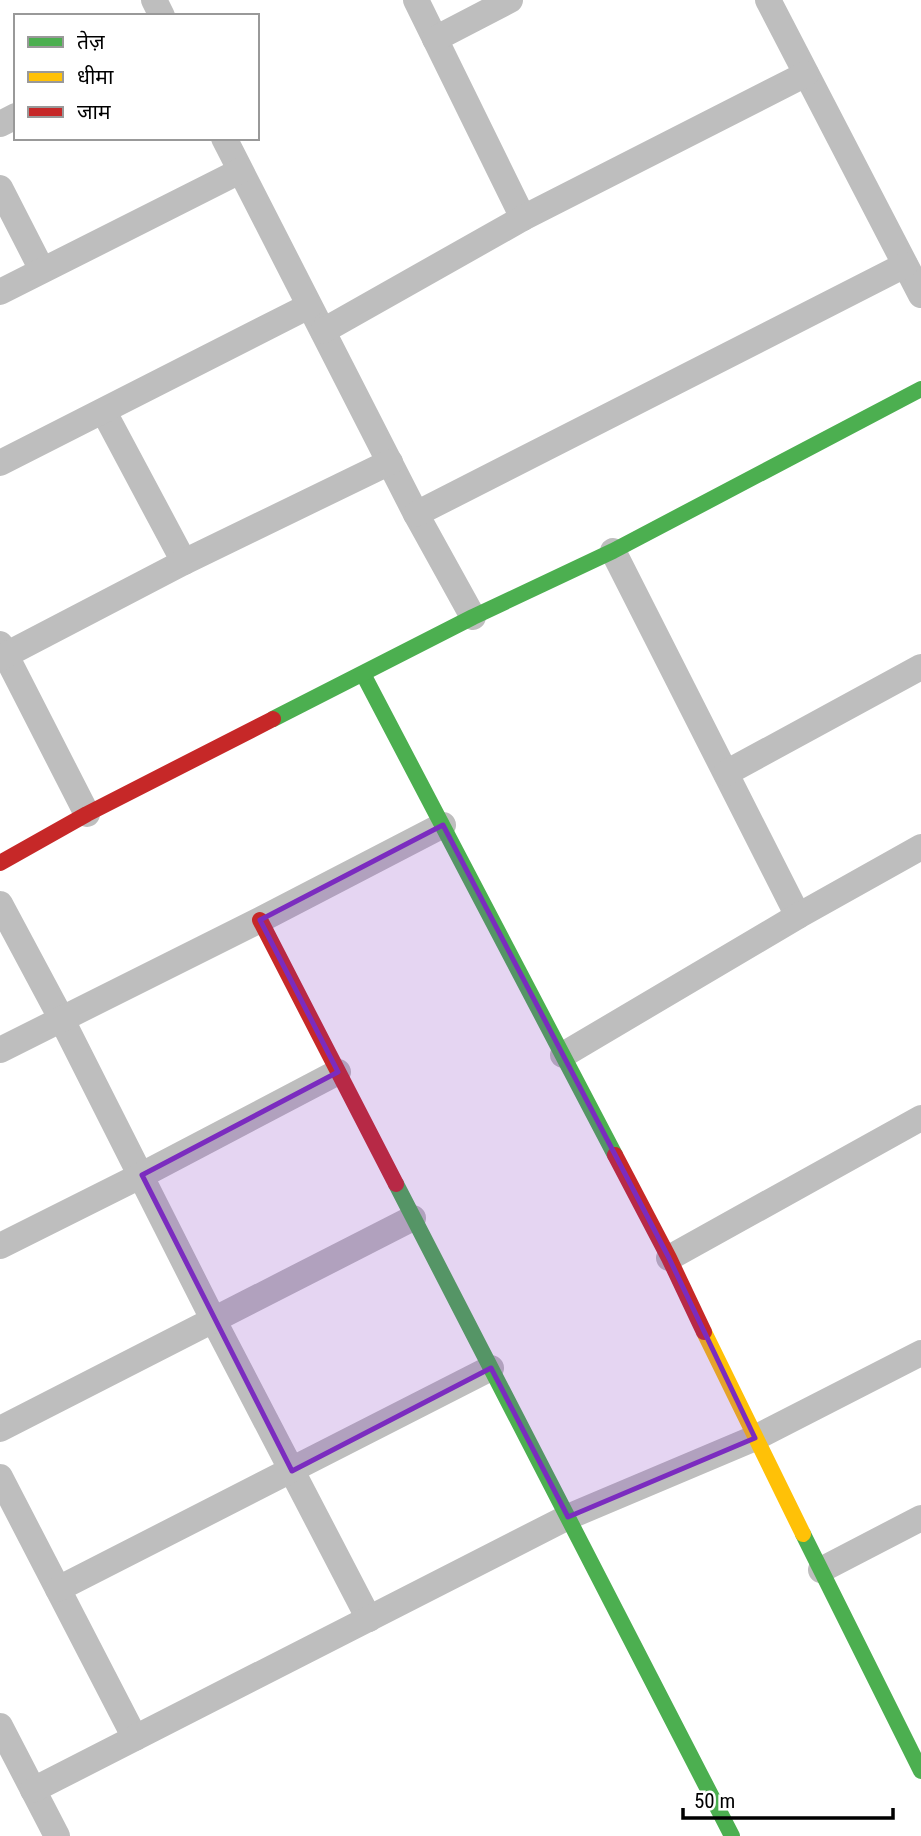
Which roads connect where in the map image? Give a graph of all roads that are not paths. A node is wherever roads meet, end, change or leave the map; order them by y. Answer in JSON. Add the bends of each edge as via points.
{"nodes":[{"id":1,"x":416,"y":0,"type":"edge"},
{"id":2,"x":510,"y":0,"type":"edge"},
{"id":3,"x":768,"y":0,"type":"edge"},
{"id":4,"x":435,"y":39,"type":"junction"},
{"id":5,"x":806,"y":74,"type":"junction"},
{"id":6,"x":225,"y":140,"type":"edge"},
{"id":7,"x":240,"y":171,"type":"junction"},
{"id":8,"x":0,"y":188,"type":"edge"},
{"id":9,"x":523,"y":218,"type":"junction"},
{"id":10,"x":905,"y":265,"type":"junction"},
{"id":11,"x":42,"y":270,"type":"junction"},
{"id":12,"x":0,"y":292,"type":"edge"},
{"id":13,"x":921,"y":295,"type":"edge"},
{"id":14,"x":309,"y":306,"type":"junction"},
{"id":15,"x":323,"y":331,"type":"junction"},
{"id":16,"x":921,"y":388,"type":"edge"},
{"id":17,"x":104,"y":412,"type":"junction"},
{"id":18,"x":390,"y":462,"type":"junction"},
{"id":19,"x":0,"y":463,"type":"edge"},
{"id":20,"x":416,"y":514,"type":"junction"},
{"id":21,"x":613,"y":551,"type":"junction"},
{"id":22,"x":184,"y":562,"type":"junction"},
{"id":23,"x":472,"y":617,"type":"junction"},
{"id":24,"x":2,"y":652,"type":"edge"},
{"id":25,"x":921,"y":667,"type":"edge"},
{"id":26,"x":363,"y":674,"type":"junction"},
{"id":27,"x":726,"y":773,"type":"junction"},
{"id":28,"x":87,"y":814,"type":"junction"},
{"id":29,"x":443,"y":825,"type":"junction"},
{"id":30,"x":921,"y":847,"type":"edge"},
{"id":31,"x":0,"y":863,"type":"edge"},
{"id":32,"x":0,"y":904,"type":"edge"},
{"id":33,"x":798,"y":916,"type":"junction"},
{"id":34,"x":260,"y":920,"type":"junction"},
{"id":35,"x":61,"y":1018,"type":"junction"},
{"id":36,"x":0,"y":1050,"type":"edge"},
{"id":37,"x":563,"y":1055,"type":"junction"},
{"id":38,"x":338,"y":1072,"type":"junction"},
{"id":39,"x":921,"y":1118,"type":"edge"},
{"id":40,"x":142,"y":1175,"type":"junction"},
{"id":41,"x":414,"y":1218,"type":"junction"},
{"id":42,"x":0,"y":1246,"type":"edge"},
{"id":43,"x":669,"y":1258,"type":"junction"},
{"id":44,"x":214,"y":1321,"type":"junction"},
{"id":45,"x":921,"y":1353,"type":"edge"},
{"id":46,"x":491,"y":1368,"type":"junction"},
{"id":47,"x":0,"y":1429,"type":"edge"},
{"id":48,"x":755,"y":1438,"type":"junction"},
{"id":49,"x":292,"y":1471,"type":"junction"},
{"id":50,"x":0,"y":1477,"type":"edge"},
{"id":51,"x":568,"y":1517,"type":"junction"},
{"id":52,"x":921,"y":1518,"type":"edge"},
{"id":53,"x":821,"y":1570,"type":"junction"},
{"id":54,"x":58,"y":1589,"type":"junction"},
{"id":55,"x":369,"y":1619,"type":"junction"},
{"id":56,"x":0,"y":1726,"type":"edge"},
{"id":57,"x":135,"y":1738,"type":"junction"},
{"id":58,"x":921,"y":1771,"type":"edge"},
{"id":59,"x":33,"y":1790,"type":"junction"},
{"id":60,"x":57,"y":1836,"type":"edge"},
{"id":61,"x":732,"y":1836,"type":"edge"}],
"edges":[{"from":1,"to":4,"type":"street"},
{"from":2,"to":4,"type":"street"},
{"from":3,"to":5,"type":"street"},
{"from":4,"to":9,"type":"street"},
{"from":5,"to":9,"type":"street"},
{"from":5,"to":10,"type":"street"},
{"from":6,"to":7,"type":"street"},
{"from":7,"to":11,"type":"street"},
{"from":7,"to":14,"type":"street"},
{"from":8,"to":11,"type":"street"},
{"from":9,"to":15,"type":"street"},
{"from":10,"to":13,"type":"street"},
{"from":10,"to":20,"type":"street"},
{"from":11,"to":12,"type":"street"},
{"from":14,"to":15,"type":"street"},
{"from":14,"to":17,"type":"street"},
{"from":15,"to":18,"type":"street"},
{"from":16,"to":21,"type":"street"},
{"from":17,"to":19,"type":"street"},
{"from":17,"to":22,"type":"street"},
{"from":18,"to":20,"type":"street"},
{"from":18,"to":22,"type":"street"},
{"from":20,"to":23,"type":"street"},
{"from":21,"to":23,"type":"street"},
{"from":21,"to":27,"type":"street"},
{"from":22,"to":24,"type":"street"},
{"from":23,"to":26,"type":"street"},
{"from":24,"to":28,"type":"street"},
{"from":25,"to":27,"type":"street"},
{"from":26,"to":28,"type":"street"},
{"from":26,"to":29,"type":"street"},
{"from":27,"to":33,"type":"street"},
{"from":28,"to":31,"type":"street"},
{"from":29,"to":34,"type":"street"},
{"from":29,"to":37,"type":"street"},
{"from":30,"to":33,"type":"street"},
{"from":32,"to":35,"type":"street"},
{"from":33,"to":37,"type":"street"},
{"from":34,"to":35,"type":"street"},
{"from":34,"to":38,"type":"street"},
{"from":35,"to":36,"type":"street"},
{"from":35,"to":40,"type":"street"},
{"from":37,"to":43,"type":"street"},
{"from":38,"to":40,"type":"street"},
{"from":38,"to":41,"type":"street"},
{"from":39,"to":43,"type":"street"},
{"from":40,"to":42,"type":"street"},
{"from":40,"to":44,"type":"street"},
{"from":41,"to":44,"type":"street"},
{"from":41,"to":46,"type":"street"},
{"from":43,"to":48,"type":"street"},
{"from":44,"to":47,"type":"street"},
{"from":44,"to":49,"type":"street"},
{"from":45,"to":48,"type":"street"},
{"from":46,"to":49,"type":"street"},
{"from":46,"to":51,"type":"street"},
{"from":48,"to":51,"type":"street"},
{"from":48,"to":53,"type":"street"},
{"from":49,"to":54,"type":"street"},
{"from":49,"to":55,"type":"street"},
{"from":50,"to":54,"type":"street"},
{"from":51,"to":55,"type":"street"},
{"from":51,"to":61,"type":"street"},
{"from":52,"to":53,"type":"street"},
{"from":53,"to":58,"type":"street"},
{"from":54,"to":57,"type":"street"},
{"from":55,"to":57,"type":"street"},
{"from":56,"to":59,"type":"street"},
{"from":57,"to":59,"type":"street"},
{"from":59,"to":60,"type":"street"}]}
